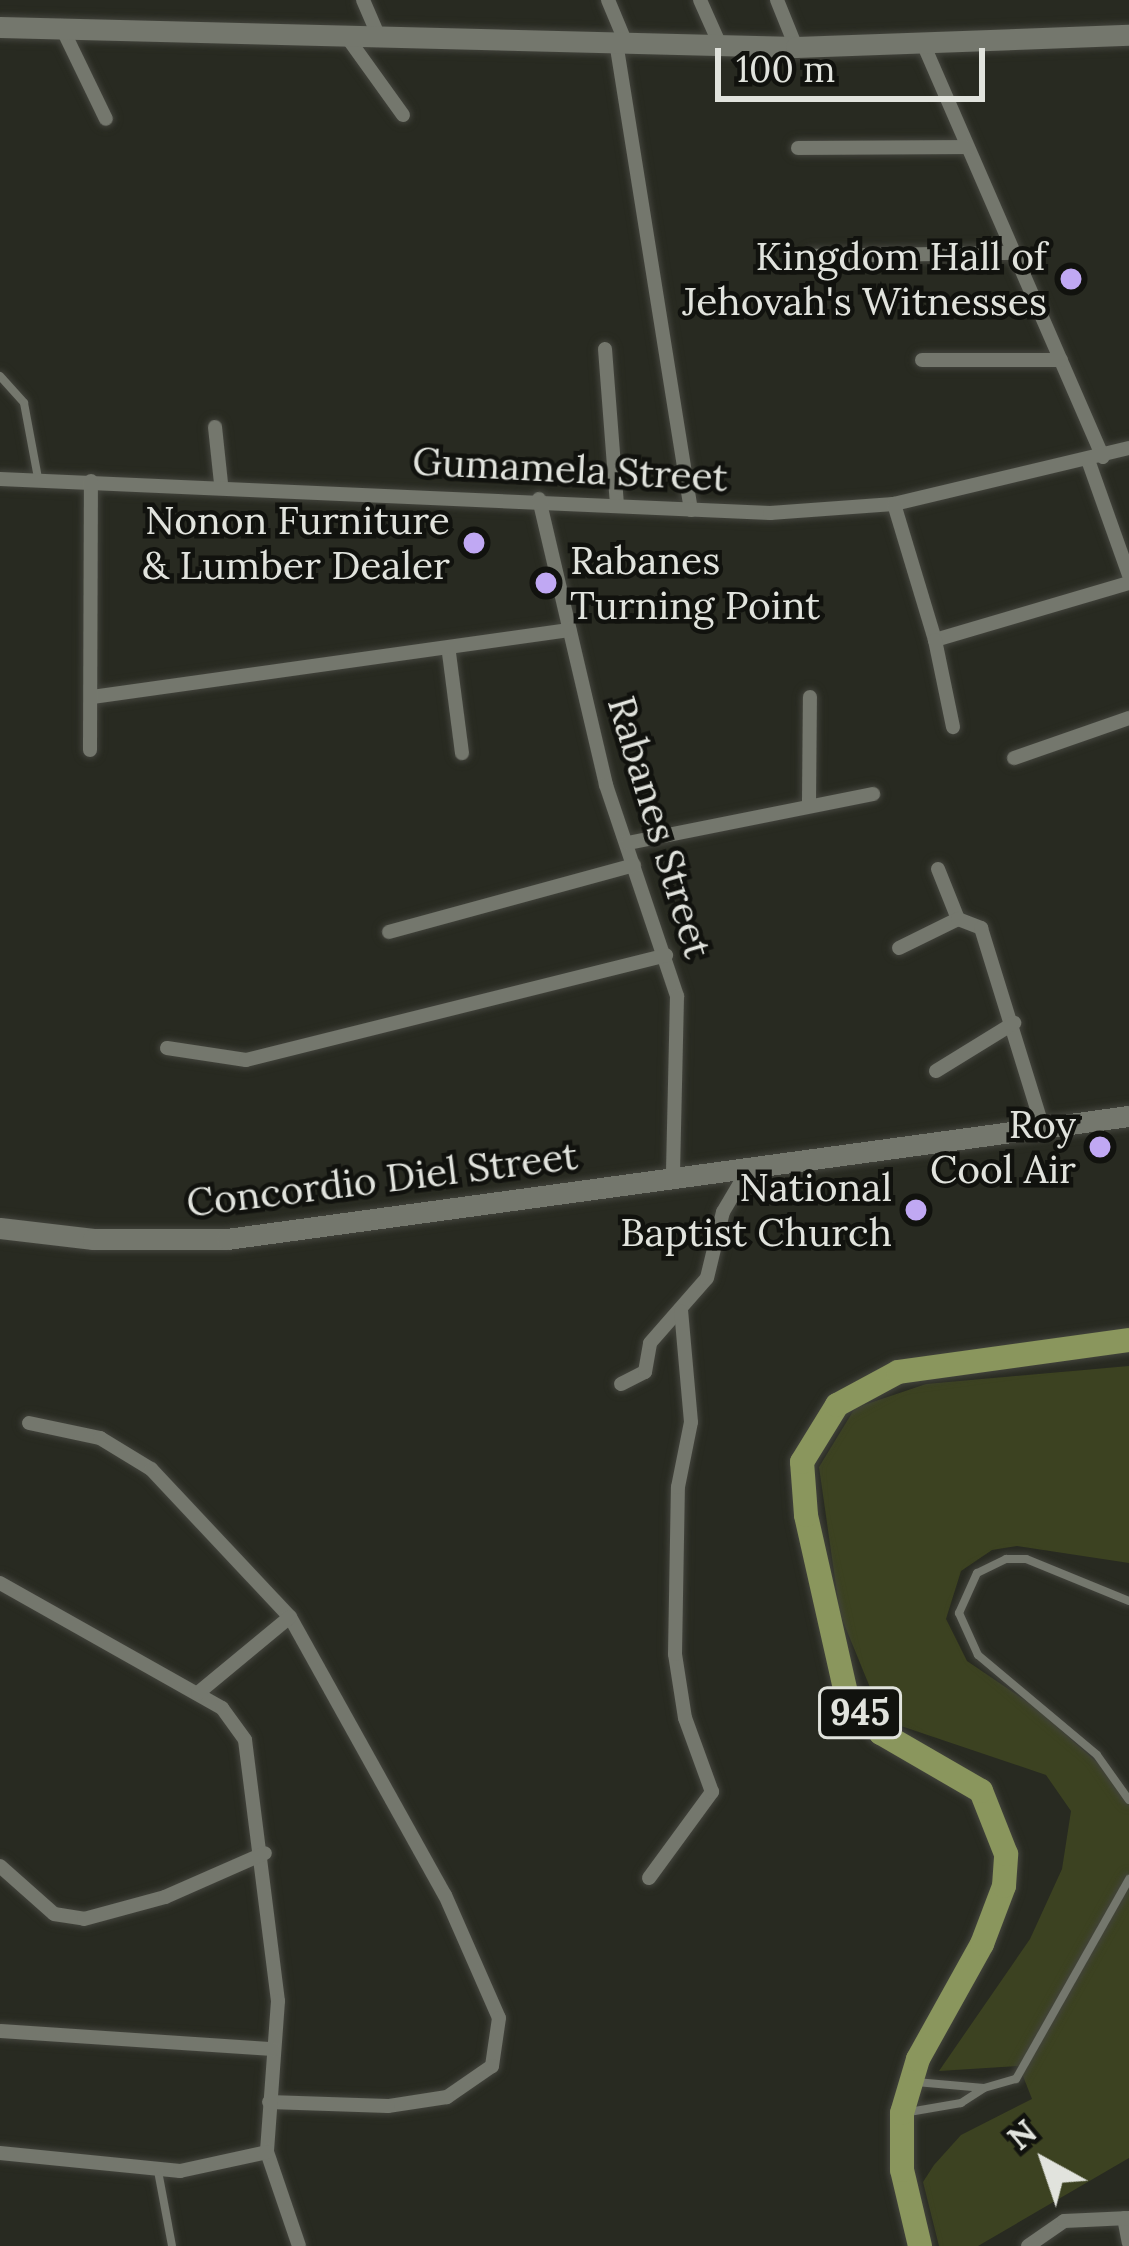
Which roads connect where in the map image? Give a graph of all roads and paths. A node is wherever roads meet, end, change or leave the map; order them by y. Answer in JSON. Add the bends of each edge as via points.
{"nodes":[{"id":1,"x":363,"y":0,"type":"edge"},
{"id":2,"x":608,"y":0,"type":"edge"},
{"id":3,"x":700,"y":0,"type":"edge"},
{"id":4,"x":777,"y":0,"type":"edge"},
{"id":5,"x":61,"y":26,"type":"junction"},
{"id":6,"x":0,"y":27,"type":"edge"},
{"id":7,"x":1129,"y":35,"type":"edge"},
{"id":8,"x":347,"y":37,"type":"junction"},
{"id":9,"x":379,"y":37,"type":"junction"},
{"id":10,"x":621,"y":43,"type":"junction"},
{"id":11,"x":720,"y":45,"type":"junction"},
{"id":12,"x":796,"y":47,"type":"junction"},
{"id":13,"x":925,"y":48,"type":"junction"},
{"id":14,"x":403,"y":116,"type":"dead end"},
{"id":15,"x":106,"y":118,"type":"dead end"},
{"id":16,"x":967,"y":147,"type":"junction"},
{"id":17,"x":798,"y":148,"type":"dead end"},
{"id":18,"x":1012,"y":253,"type":"junction"},
{"id":19,"x":812,"y":256,"type":"dead end"},
{"id":20,"x":605,"y":349,"type":"dead end"},
{"id":21,"x":922,"y":360,"type":"dead end"},
{"id":22,"x":1061,"y":360,"type":"junction"},
{"id":23,"x":0,"y":376,"type":"edge"},
{"id":24,"x":215,"y":428,"type":"dead end"},
{"id":25,"x":1129,"y":448,"type":"edge"},
{"id":26,"x":1096,"y":459,"type":"junction"},
{"id":27,"x":38,"y":478,"type":"junction"},
{"id":28,"x":0,"y":479,"type":"edge"},
{"id":29,"x":91,"y":481,"type":"junction"},
{"id":30,"x":220,"y":483,"type":"junction"},
{"id":31,"x":539,"y":499,"type":"junction"},
{"id":32,"x":894,"y":504,"type":"junction"},
{"id":33,"x":617,"y":506,"type":"junction"},
{"id":34,"x":692,"y":510,"type":"junction"},
{"id":35,"x":1129,"y":579,"type":"edge"},
{"id":36,"x":568,"y":630,"type":"junction"},
{"id":37,"x":934,"y":640,"type":"junction"},
{"id":38,"x":449,"y":653,"type":"junction"},
{"id":39,"x":92,"y":697,"type":"junction"},
{"id":40,"x":810,"y":698,"type":"dead end"},
{"id":41,"x":1129,"y":718,"type":"edge"},
{"id":42,"x":952,"y":727,"type":"dead end"},
{"id":43,"x":91,"y":750,"type":"dead end"},
{"id":44,"x":462,"y":753,"type":"dead end"},
{"id":45,"x":1014,"y":758,"type":"dead end"},
{"id":46,"x":873,"y":794,"type":"dead end"},
{"id":47,"x":809,"y":802,"type":"junction"},
{"id":48,"x":628,"y":843,"type":"junction"},
{"id":49,"x":634,"y":865,"type":"junction"},
{"id":50,"x":938,"y":869,"type":"dead end"},
{"id":51,"x":958,"y":920,"type":"junction"},
{"id":52,"x":389,"y":932,"type":"dead end"},
{"id":53,"x":899,"y":948,"type":"dead end"},
{"id":54,"x":666,"y":956,"type":"junction"},
{"id":55,"x":1014,"y":1023,"type":"junction"},
{"id":56,"x":166,"y":1048,"type":"dead end"},
{"id":57,"x":936,"y":1071,"type":"dead end"},
{"id":58,"x":1129,"y":1116,"type":"edge"},
{"id":59,"x":1042,"y":1128,"type":"junction"},
{"id":60,"x":748,"y":1168,"type":"junction"},
{"id":61,"x":673,"y":1179,"type":"junction"},
{"id":62,"x":0,"y":1228,"type":"edge"},
{"id":63,"x":681,"y":1311,"type":"junction"},
{"id":64,"x":1129,"y":1340,"type":"edge"},
{"id":65,"x":621,"y":1384,"type":"dead end"},
{"id":66,"x":29,"y":1423,"type":"dead end"},
{"id":67,"x":0,"y":1583,"type":"edge"},
{"id":68,"x":1129,"y":1601,"type":"edge"},
{"id":69,"x":290,"y":1617,"type":"junction"},
{"id":70,"x":198,"y":1693,"type":"junction"},
{"id":71,"x":1129,"y":1800,"type":"edge"},
{"id":72,"x":265,"y":1852,"type":"junction"},
{"id":73,"x":0,"y":1866,"type":"edge"},
{"id":74,"x":650,"y":1878,"type":"dead end"},
{"id":75,"x":1129,"y":1879,"type":"edge"},
{"id":76,"x":0,"y":2031,"type":"edge"},
{"id":77,"x":273,"y":2049,"type":"junction"},
{"id":78,"x":909,"y":2082,"type":"junction"},
{"id":79,"x":984,"y":2088,"type":"junction"},
{"id":80,"x":268,"y":2102,"type":"junction"},
{"id":81,"x":902,"y":2113,"type":"junction"},
{"id":82,"x":267,"y":2152,"type":"junction"},
{"id":83,"x":0,"y":2153,"type":"edge"},
{"id":84,"x":158,"y":2169,"type":"junction"},
{"id":85,"x":1127,"y":2218,"type":"edge"},
{"id":86,"x":1129,"y":2243,"type":"edge"},
{"id":87,"x":172,"y":2246,"type":"edge"},
{"id":88,"x":299,"y":2246,"type":"edge"},
{"id":89,"x":920,"y":2246,"type":"edge"},
{"id":90,"x":1028,"y":2246,"type":"edge"}],
"edges":[{"from":1,"to":9,"type":"street"},
{"from":2,"to":10,"type":"street"},
{"from":3,"to":11,"type":"street"},
{"from":4,"to":12,"type":"street"},
{"from":5,"to":6,"type":"main road"},
{"from":5,"to":8,"type":"main road"},
{"from":5,"to":15,"type":"street"},
{"from":7,"to":13,"type":"main road"},
{"from":8,"to":9,"type":"main road"},
{"from":8,"to":14,"type":"street"},
{"from":9,"to":10,"type":"main road"},
{"from":10,"to":11,"type":"main road"},
{"from":10,"to":34,"type":"street"},
{"from":11,"to":12,"type":"main road"},
{"from":12,"to":13,"type":"main road"},
{"from":13,"to":16,"type":"street"},
{"from":16,"to":17,"type":"street"},
{"from":16,"to":18,"type":"street"},
{"from":18,"to":19,"type":"street"},
{"from":18,"to":22,"type":"street"},
{"from":20,"to":33,"type":"street"},
{"from":21,"to":22,"type":"street"},
{"from":22,"to":26,"type":"street"},
{"from":23,"to":27,"type":"lane","via":[[24,403]]},
{"from":24,"to":30,"type":"street"},
{"from":25,"to":26,"type":"street","name":"Gumamela Street"},
{"from":26,"to":32,"type":"street","name":"Gumamela Street"},
{"from":26,"to":35,"type":"street"},
{"from":27,"to":28,"type":"street","name":"Gumamela Street"},
{"from":27,"to":29,"type":"street","name":"Gumamela Street"},
{"from":29,"to":30,"type":"street","name":"Gumamela Street"},
{"from":29,"to":39,"type":"street"},
{"from":30,"to":31,"type":"street","name":"Gumamela Street"},
{"from":31,"to":33,"type":"street","name":"Gumamela Street"},
{"from":31,"to":36,"type":"street","name":"Rabanes Street"},
{"from":32,"to":34,"type":"street","name":"Gumamela Street"},
{"from":32,"to":37,"type":"street"},
{"from":33,"to":34,"type":"street","name":"Gumamela Street"},
{"from":35,"to":37,"type":"street"},
{"from":36,"to":38,"type":"street"},
{"from":36,"to":48,"type":"street","name":"Rabanes Street"},
{"from":37,"to":42,"type":"street"},
{"from":38,"to":39,"type":"street"},
{"from":38,"to":44,"type":"street"},
{"from":39,"to":43,"type":"street"},
{"from":40,"to":47,"type":"street"},
{"from":41,"to":45,"type":"street"},
{"from":46,"to":47,"type":"street"},
{"from":47,"to":48,"type":"street"},
{"from":48,"to":49,"type":"street","name":"Rabanes Street"},
{"from":49,"to":52,"type":"street"},
{"from":49,"to":54,"type":"street","name":"Rabanes Street"},
{"from":50,"to":51,"type":"street"},
{"from":51,"to":53,"type":"street"},
{"from":51,"to":55,"type":"street","via":[[981,928]]},
{"from":54,"to":56,"type":"street","via":[[246,1060]]},
{"from":54,"to":61,"type":"street","name":"Rabanes Street","via":[[681,1038]]},
{"from":55,"to":57,"type":"street"},
{"from":55,"to":59,"type":"street"},
{"from":58,"to":59,"type":"main road","name":"Concordio Diel Street"},
{"from":59,"to":60,"type":"main road","name":"Concordio Diel Street"},
{"from":60,"to":61,"type":"main road","name":"Concordio Diel Street"},
{"from":60,"to":63,"type":"street","via":[[723,1212],[707,1278]]},
{"from":61,"to":62,"type":"main road","name":"Concordio Diel Street","via":[[227,1239],[93,1239]]},
{"from":63,"to":65,"type":"street","via":[[650,1343],[645,1372]]},
{"from":63,"to":74,"type":"street","via":[[691,1422],[678,1486],[675,1654],[685,1718],[712,1792]]},
{"from":64,"to":78,"type":"main road","number":"945","via":[[898,1372],[837,1405],[802,1462],[846,1694],[881,1733],[981,1791],[1002,1829],[1004,1886]]},
{"from":66,"to":69,"type":"street","via":[[100,1438],[151,1469]]},
{"from":67,"to":70,"type":"street"},
{"from":68,"to":71,"type":"lane","via":[[1006,1558],[977,1573],[959,1613],[978,1655],[1097,1754]]},
{"from":69,"to":70,"type":"street"},
{"from":69,"to":80,"type":"street","via":[[453,1910],[501,2035],[492,2066],[447,2097],[388,2106]]},
{"from":70,"to":72,"type":"street","via":[[222,1708],[245,1740]]},
{"from":72,"to":73,"type":"street","via":[[165,1897],[84,1918],[54,1914]]},
{"from":72,"to":77,"type":"street","via":[[278,2001]]},
{"from":75,"to":79,"type":"lane","via":[[1035,2057],[1016,2079]]},
{"from":76,"to":77,"type":"street"},
{"from":77,"to":80,"type":"street"},
{"from":78,"to":79,"type":"lane"},
{"from":78,"to":81,"type":"main road","number":"945"},
{"from":79,"to":81,"type":"lane","via":[[961,2104]]},
{"from":80,"to":82,"type":"street"},
{"from":81,"to":89,"type":"main road","number":"945","via":[[902,2170]]},
{"from":82,"to":84,"type":"street"},
{"from":82,"to":88,"type":"street"},
{"from":83,"to":84,"type":"street"},
{"from":84,"to":87,"type":"lane"},
{"from":85,"to":86,"type":"street"},
{"from":85,"to":90,"type":"street","via":[[1064,2222]]}]}
